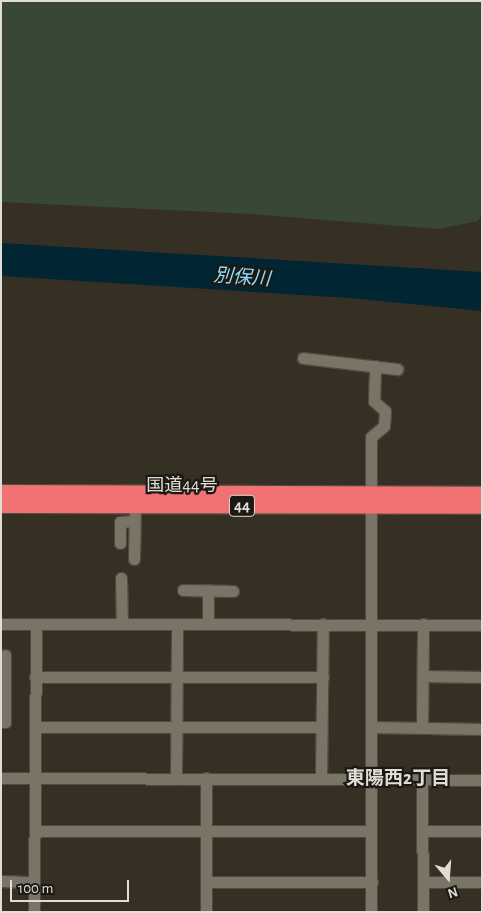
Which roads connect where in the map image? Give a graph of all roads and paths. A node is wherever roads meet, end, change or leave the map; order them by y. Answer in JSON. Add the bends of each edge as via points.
{"nodes":[{"id":1,"x":304,"y":358,"type":"dead end"},
{"id":2,"x":375,"y":366,"type":"junction"},
{"id":3,"x":397,"y":369,"type":"dead end"},
{"id":4,"x":1,"y":492,"type":"edge"},
{"id":5,"x":482,"y":494,"type":"edge"},
{"id":6,"x":372,"y":499,"type":"junction"},
{"id":7,"x":1,"y":505,"type":"edge"},
{"id":8,"x":135,"y":505,"type":"junction"},
{"id":9,"x":482,"y":506,"type":"edge"},
{"id":10,"x":134,"y":522,"type":"junction"},
{"id":11,"x":120,"y":543,"type":"dead end"},
{"id":12,"x":134,"y":559,"type":"dead end"},
{"id":13,"x":121,"y":578,"type":"dead end"},
{"id":14,"x":183,"y":590,"type":"dead end"},
{"id":15,"x":208,"y":590,"type":"junction"},
{"id":16,"x":233,"y":591,"type":"dead end"},
{"id":17,"x":1,"y":624,"type":"edge"},
{"id":18,"x":36,"y":624,"type":"junction"},
{"id":19,"x":122,"y":624,"type":"junction"},
{"id":20,"x":177,"y":624,"type":"junction"},
{"id":21,"x":208,"y":624,"type":"junction"},
{"id":22,"x":323,"y":624,"type":"junction"},
{"id":23,"x":423,"y":624,"type":"junction"},
{"id":24,"x":372,"y":625,"type":"junction"},
{"id":25,"x":482,"y":625,"type":"edge"},
{"id":26,"x":5,"y":654,"type":"dead end"},
{"id":27,"x":34,"y":676,"type":"junction"},
{"id":28,"x":322,"y":676,"type":"junction"},
{"id":29,"x":423,"y":676,"type":"junction"},
{"id":30,"x":177,"y":677,"type":"junction"},
{"id":31,"x":482,"y":677,"type":"edge"},
{"id":32,"x":3,"y":687,"type":"edge"},
{"id":33,"x":1,"y":722,"type":"edge"},
{"id":34,"x":35,"y":727,"type":"junction"},
{"id":35,"x":321,"y":727,"type":"junction"},
{"id":36,"x":372,"y":727,"type":"junction"},
{"id":37,"x":177,"y":728,"type":"junction"},
{"id":38,"x":422,"y":728,"type":"junction"},
{"id":39,"x":482,"y":729,"type":"edge"},
{"id":40,"x":1,"y":778,"type":"edge"},
{"id":41,"x":206,"y":778,"type":"junction"},
{"id":42,"x":34,"y":779,"type":"junction"},
{"id":43,"x":176,"y":779,"type":"junction"},
{"id":44,"x":321,"y":779,"type":"junction"},
{"id":45,"x":372,"y":780,"type":"junction"},
{"id":46,"x":422,"y":780,"type":"junction"},
{"id":47,"x":482,"y":780,"type":"edge"},
{"id":48,"x":207,"y":830,"type":"junction"},
{"id":49,"x":35,"y":831,"type":"junction"},
{"id":50,"x":371,"y":831,"type":"junction"},
{"id":51,"x":422,"y":831,"type":"junction"},
{"id":52,"x":482,"y":831,"type":"edge"},
{"id":53,"x":1,"y":881,"type":"edge"},
{"id":54,"x":34,"y":882,"type":"junction"},
{"id":55,"x":206,"y":882,"type":"junction"},
{"id":56,"x":372,"y":882,"type":"junction"},
{"id":57,"x":423,"y":882,"type":"junction"},
{"id":58,"x":482,"y":882,"type":"edge"},
{"id":59,"x":34,"y":912,"type":"edge"},
{"id":60,"x":206,"y":912,"type":"edge"},
{"id":61,"x":371,"y":912,"type":"edge"},
{"id":62,"x":422,"y":912,"type":"edge"}],
"edges":[{"from":1,"to":2,"type":"street"},
{"from":2,"to":3,"type":"street"},
{"from":2,"to":6,"type":"street","via":[[374,401],[385,411],[384,426],[372,437]]},
{"from":4,"to":6,"type":"highway","name":"国道44号","number":"44"},
{"from":5,"to":6,"type":"highway","name":"国道44号","number":"44"},
{"from":6,"to":8,"type":"highway","name":"国道44号","number":"44"},
{"from":6,"to":9,"type":"highway","name":"国道44号","number":"44"},
{"from":6,"to":24,"type":"street"},
{"from":7,"to":8,"type":"highway","name":"国道44号","number":"44"},
{"from":8,"to":10,"type":"street"},
{"from":10,"to":11,"type":"street","via":[[120,522]]},
{"from":10,"to":12,"type":"street"},
{"from":13,"to":19,"type":"street"},
{"from":14,"to":15,"type":"street"},
{"from":15,"to":16,"type":"street"},
{"from":15,"to":21,"type":"street"},
{"from":17,"to":18,"type":"street"},
{"from":18,"to":19,"type":"street"},
{"from":18,"to":27,"type":"street"},
{"from":19,"to":20,"type":"street"},
{"from":20,"to":21,"type":"street"},
{"from":20,"to":30,"type":"street"},
{"from":21,"to":22,"type":"street"},
{"from":22,"to":24,"type":"street"},
{"from":22,"to":28,"type":"street"},
{"from":23,"to":24,"type":"street"},
{"from":23,"to":25,"type":"street"},
{"from":23,"to":29,"type":"street"},
{"from":24,"to":36,"type":"street"},
{"from":26,"to":32,"type":"street"},
{"from":27,"to":30,"type":"street"},
{"from":27,"to":34,"type":"street"},
{"from":28,"to":30,"type":"street"},
{"from":28,"to":35,"type":"street"},
{"from":29,"to":31,"type":"street"},
{"from":29,"to":38,"type":"street"},
{"from":30,"to":37,"type":"street"},
{"from":32,"to":33,"type":"street","via":[[5,722]]},
{"from":34,"to":37,"type":"street"},
{"from":34,"to":42,"type":"street"},
{"from":35,"to":37,"type":"street"},
{"from":35,"to":44,"type":"street"},
{"from":36,"to":38,"type":"street"},
{"from":36,"to":45,"type":"street"},
{"from":37,"to":43,"type":"street"},
{"from":38,"to":39,"type":"street"},
{"from":40,"to":42,"type":"street"},
{"from":41,"to":43,"type":"street"},
{"from":41,"to":44,"type":"street"},
{"from":41,"to":48,"type":"street"},
{"from":42,"to":43,"type":"street"},
{"from":42,"to":49,"type":"street"},
{"from":44,"to":45,"type":"street"},
{"from":45,"to":46,"type":"street"},
{"from":45,"to":50,"type":"street"},
{"from":46,"to":47,"type":"street"},
{"from":46,"to":51,"type":"street"},
{"from":48,"to":49,"type":"street"},
{"from":48,"to":50,"type":"street"},
{"from":48,"to":55,"type":"street"},
{"from":49,"to":54,"type":"street"},
{"from":50,"to":56,"type":"street"},
{"from":51,"to":52,"type":"street"},
{"from":51,"to":57,"type":"street"},
{"from":53,"to":54,"type":"street"},
{"from":54,"to":59,"type":"street"},
{"from":55,"to":56,"type":"street"},
{"from":55,"to":60,"type":"street"},
{"from":56,"to":61,"type":"street"},
{"from":57,"to":58,"type":"street"},
{"from":57,"to":62,"type":"street"}]}
